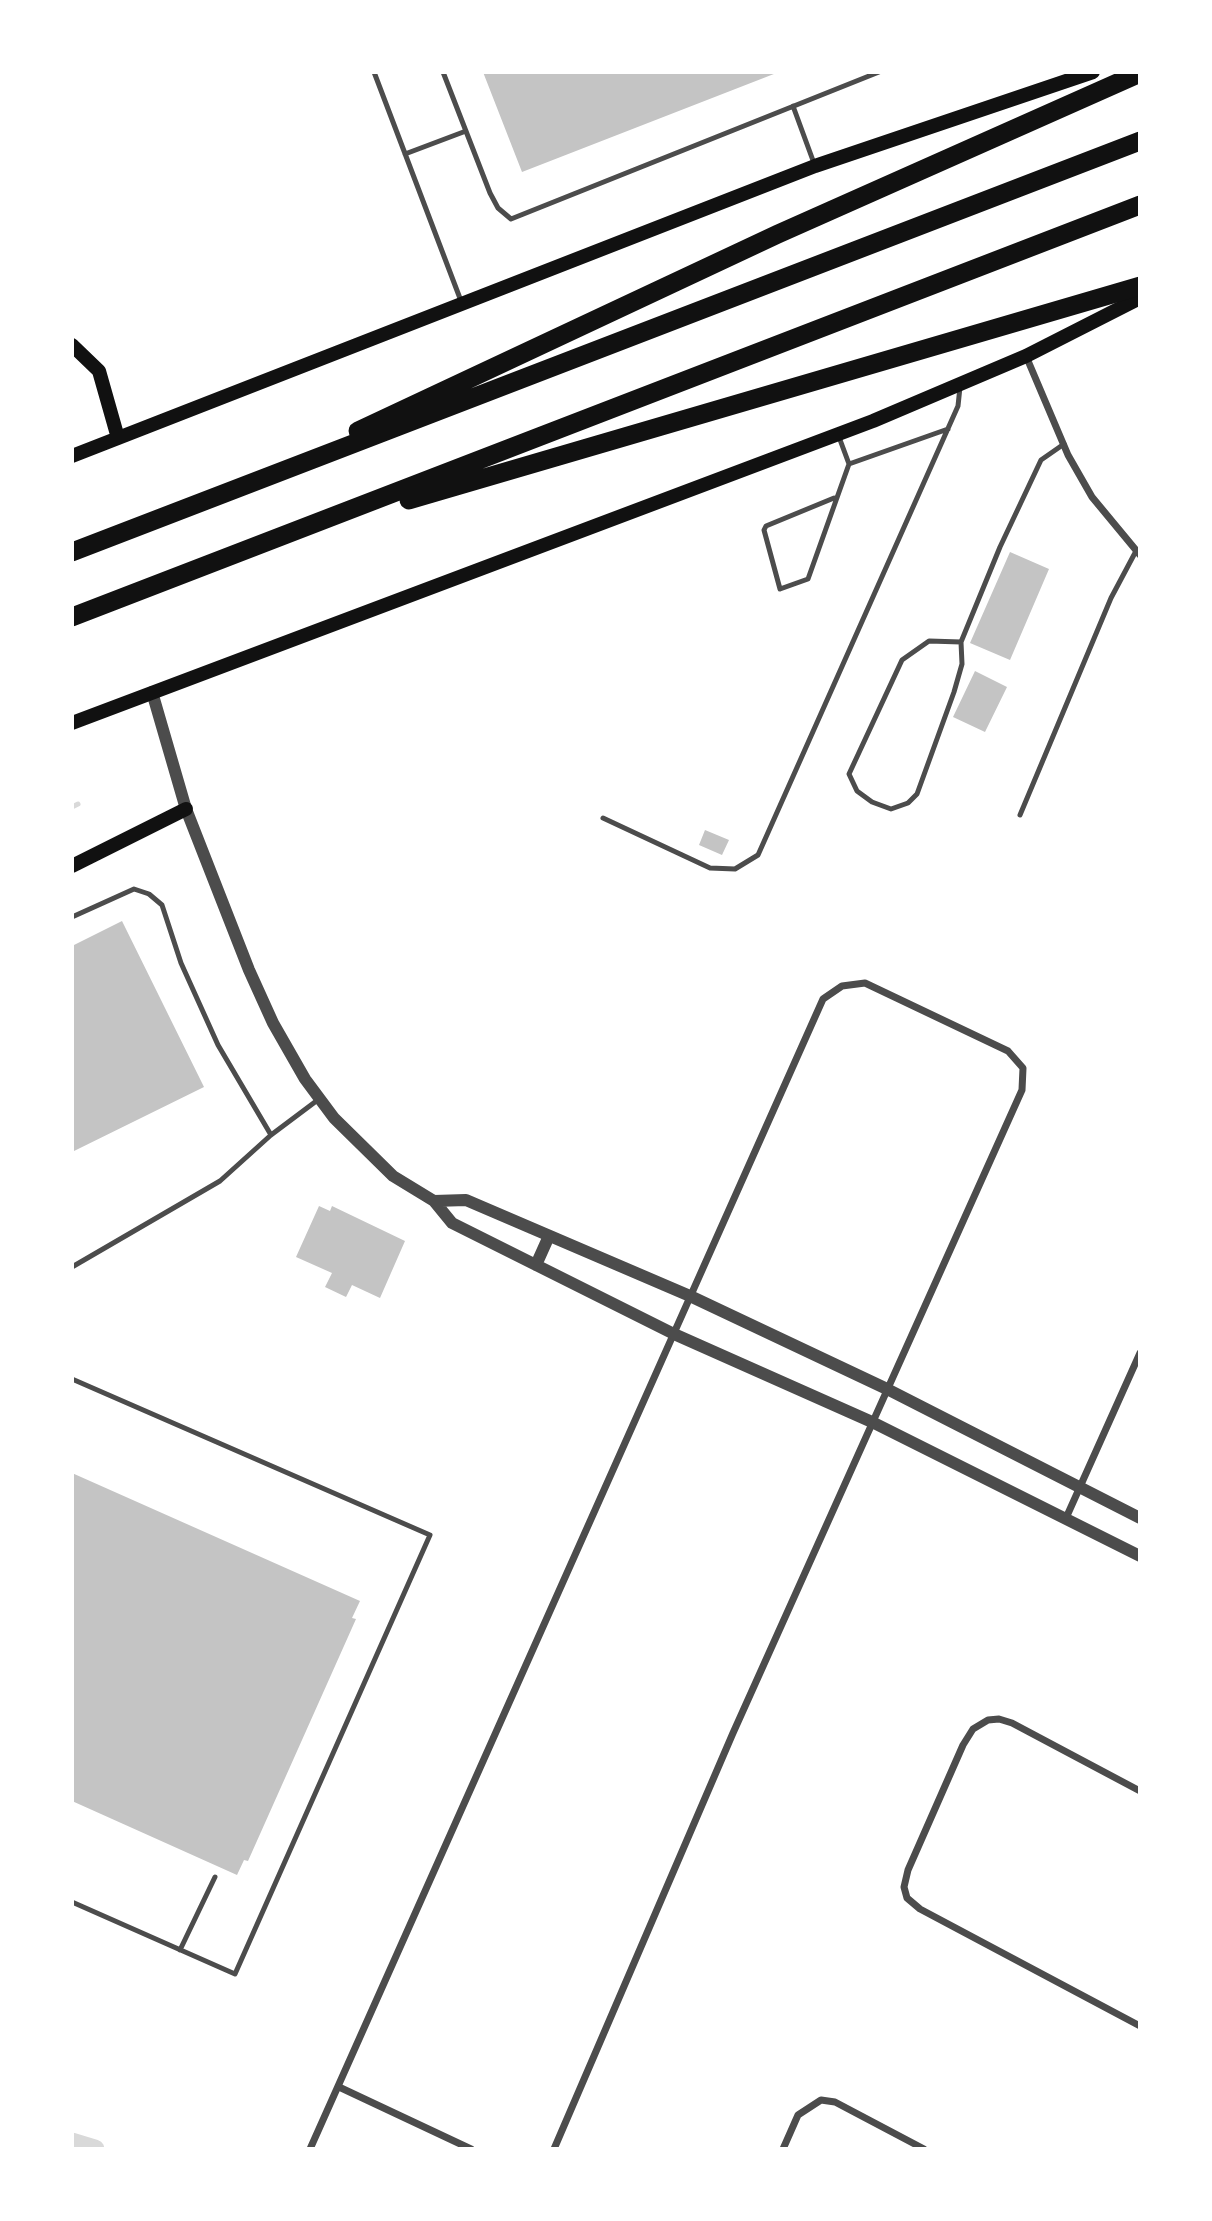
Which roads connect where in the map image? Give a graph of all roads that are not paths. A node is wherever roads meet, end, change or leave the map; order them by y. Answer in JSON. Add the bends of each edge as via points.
{"nodes":[{"id":1,"x":374,"y":72,"type":"edge"},
{"id":2,"x":443,"y":72,"type":"edge"},
{"id":3,"x":879,"y":72,"type":"edge"},
{"id":4,"x":1093,"y":72,"type":"edge"},
{"id":5,"x":1140,"y":73,"type":"edge"},
{"id":6,"x":793,"y":106,"type":"junction"},
{"id":7,"x":466,"y":131,"type":"junction"},
{"id":8,"x":1140,"y":141,"type":"edge"},
{"id":9,"x":405,"y":154,"type":"junction"},
{"id":10,"x":815,"y":166,"type":"junction"},
{"id":11,"x":1140,"y":205,"type":"edge"},
{"id":12,"x":1140,"y":286,"type":"edge"},
{"id":13,"x":1140,"y":298,"type":"edge"},
{"id":14,"x":462,"y":302,"type":"junction"},
{"id":15,"x":72,"y":345,"type":"edge"},
{"id":16,"x":1026,"y":356,"type":"junction"},
{"id":17,"x":960,"y":384,"type":"junction"},
{"id":18,"x":948,"y":429,"type":"junction"},
{"id":19,"x":838,"y":434,"type":"junction"},
{"id":20,"x":118,"y":438,"type":"junction"},
{"id":21,"x":1064,"y":444,"type":"junction"},
{"id":22,"x":72,"y":456,"type":"edge"},
{"id":23,"x":849,"y":464,"type":"junction"},
{"id":24,"x":834,"y":498,"type":"junction"},
{"id":25,"x":207,"y":502,"type":"junction"},
{"id":26,"x":280,"y":537,"type":"junction"},
{"id":27,"x":72,"y":552,"type":"edge"},
{"id":28,"x":1138,"y":553,"type":"edge"},
{"id":29,"x":72,"y":617,"type":"edge"},
{"id":30,"x":961,"y":642,"type":"junction"},
{"id":31,"x":152,"y":692,"type":"junction"},
{"id":32,"x":72,"y":723,"type":"edge"},
{"id":33,"x":186,"y":809,"type":"junction"},
{"id":34,"x":1020,"y":815,"type":"dead end"},
{"id":35,"x":603,"y":818,"type":"dead end"},
{"id":36,"x":72,"y":866,"type":"edge"},
{"id":37,"x":72,"y":918,"type":"edge"},
{"id":38,"x":319,"y":1099,"type":"junction"},
{"id":39,"x":271,"y":1135,"type":"junction"},
{"id":40,"x":434,"y":1201,"type":"junction"},
{"id":41,"x":549,"y":1236,"type":"junction"},
{"id":42,"x":536,"y":1265,"type":"junction"},
{"id":43,"x":72,"y":1267,"type":"edge"},
{"id":44,"x":690,"y":1296,"type":"junction"},
{"id":45,"x":674,"y":1334,"type":"junction"},
{"id":46,"x":1140,"y":1353,"type":"edge"},
{"id":47,"x":72,"y":1379,"type":"edge"},
{"id":48,"x":887,"y":1389,"type":"junction"},
{"id":49,"x":873,"y":1422,"type":"junction"},
{"id":50,"x":1080,"y":1487,"type":"junction"},
{"id":51,"x":1066,"y":1518,"type":"junction"},
{"id":52,"x":1140,"y":1518,"type":"edge"},
{"id":53,"x":1140,"y":1556,"type":"edge"},
{"id":54,"x":1140,"y":1791,"type":"edge"},
{"id":55,"x":215,"y":1877,"type":"dead end"},
{"id":56,"x":72,"y":1902,"type":"edge"},
{"id":57,"x":180,"y":1950,"type":"junction"},
{"id":58,"x":1140,"y":2026,"type":"edge"},
{"id":59,"x":339,"y":2087,"type":"junction"},
{"id":60,"x":310,"y":2149,"type":"edge"},
{"id":61,"x":471,"y":2149,"type":"edge"},
{"id":62,"x":554,"y":2149,"type":"edge"},
{"id":63,"x":783,"y":2149,"type":"edge"},
{"id":64,"x":924,"y":2149,"type":"edge"}],
"edges":[{"from":1,"to":9,"type":"lane"},
{"from":2,"to":7,"type":"lane"},
{"from":3,"to":6,"type":"lane"},
{"from":4,"to":10,"type":"main road"},
{"from":5,"to":25,"type":"highway","via":[[778,234]]},
{"from":6,"to":7,"type":"lane","via":[[510,219],[490,193]]},
{"from":6,"to":10,"type":"lane"},
{"from":7,"to":9,"type":"lane"},
{"from":8,"to":25,"type":"highway"},
{"from":9,"to":14,"type":"lane"},
{"from":10,"to":14,"type":"main road"},
{"from":11,"to":26,"type":"highway"},
{"from":12,"to":26,"type":"highway"},
{"from":13,"to":16,"type":"main road"},
{"from":14,"to":20,"type":"main road"},
{"from":15,"to":20,"type":"main road","via":[[99,371]]},
{"from":16,"to":17,"type":"main road"},
{"from":16,"to":21,"type":"street"},
{"from":17,"to":18,"type":"lane","via":[[958,406]]},
{"from":17,"to":19,"type":"main road"},
{"from":18,"to":23,"type":"lane"},
{"from":18,"to":35,"type":"lane","via":[[758,855],[735,869],[710,868]]},
{"from":19,"to":23,"type":"lane"},
{"from":19,"to":31,"type":"main road"},
{"from":20,"to":22,"type":"main road"},
{"from":21,"to":28,"type":"street","via":[[1092,497]]},
{"from":21,"to":30,"type":"lane","via":[[1041,460]]},
{"from":23,"to":24,"type":"lane"},
{"from":24,"to":24,"type":"lane","via":[[808,579],[780,589],[766,526]]},
{"from":25,"to":27,"type":"highway"},
{"from":26,"to":29,"type":"highway"},
{"from":28,"to":34,"type":"lane","via":[[1111,598]]},
{"from":30,"to":30,"type":"lane","via":[[962,664],[954,692],[917,794],[891,809],[872,802],[857,791],[849,774],[902,660],[929,641]]},
{"from":31,"to":32,"type":"main road"},
{"from":31,"to":33,"type":"street"},
{"from":33,"to":36,"type":"main road"},
{"from":33,"to":38,"type":"street","via":[[248,971],[272,1023]]},
{"from":37,"to":39,"type":"lane","via":[[134,889],[162,905],[181,963],[218,1045]]},
{"from":38,"to":39,"type":"lane"},
{"from":38,"to":40,"type":"street","via":[[393,1176]]},
{"from":39,"to":43,"type":"lane","via":[[220,1181]]},
{"from":40,"to":41,"type":"street","via":[[466,1200]]},
{"from":40,"to":42,"type":"street","via":[[452,1223]]},
{"from":41,"to":42,"type":"street"},
{"from":41,"to":44,"type":"street"},
{"from":42,"to":45,"type":"street"},
{"from":44,"to":45,"type":"street"},
{"from":44,"to":48,"type":"street"},
{"from":44,"to":48,"type":"street","via":[[823,999],[842,986],[865,983],[1008,1051],[1023,1068],[1022,1090]]},
{"from":45,"to":49,"type":"street"},
{"from":45,"to":59,"type":"street"},
{"from":46,"to":50,"type":"street"},
{"from":47,"to":57,"type":"lane","via":[[430,1535],[235,1974]]},
{"from":48,"to":49,"type":"street"},
{"from":48,"to":50,"type":"street"},
{"from":49,"to":51,"type":"street"},
{"from":49,"to":62,"type":"street"},
{"from":50,"to":51,"type":"street"},
{"from":50,"to":52,"type":"street"},
{"from":51,"to":53,"type":"street"},
{"from":54,"to":58,"type":"street","via":[[1012,1723],[993,1718],[968,1736],[904,1887],[912,1903]]},
{"from":55,"to":57,"type":"lane"},
{"from":56,"to":57,"type":"lane"},
{"from":59,"to":60,"type":"street"},
{"from":59,"to":61,"type":"street"},
{"from":63,"to":64,"type":"street","via":[[798,2115],[821,2100],[835,2102]]}]}
